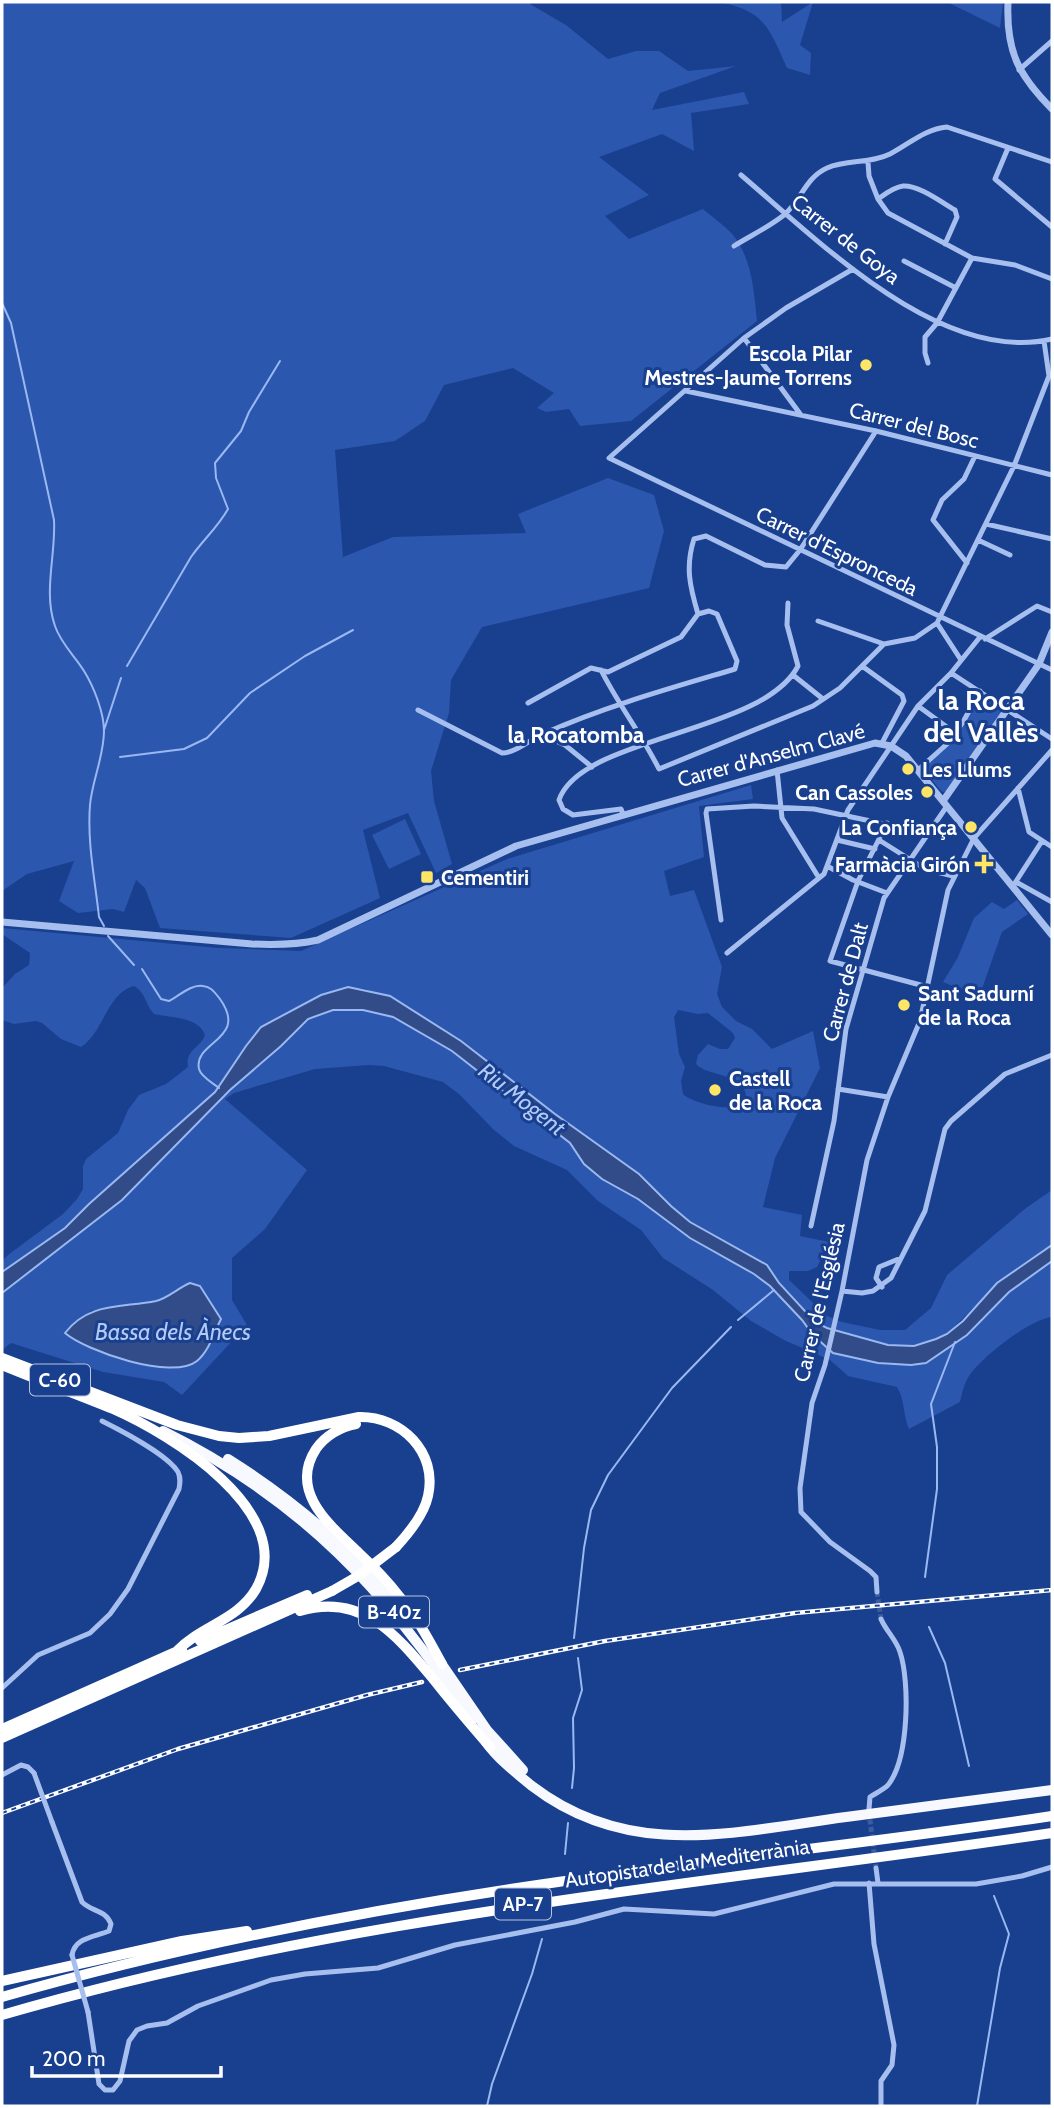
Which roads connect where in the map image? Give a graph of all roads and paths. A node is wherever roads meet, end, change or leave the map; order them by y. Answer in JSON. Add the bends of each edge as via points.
{"nodes":[{"id":1,"x":1009,"y":2,"type":"edge"},
{"id":2,"x":1052,"y":41,"type":"edge"},
{"id":3,"x":1046,"y":47,"type":"junction"},
{"id":4,"x":1052,"y":54,"type":"edge"},
{"id":5,"x":1019,"y":70,"type":"junction"},
{"id":6,"x":1052,"y":108,"type":"edge"},
{"id":7,"x":1008,"y":148,"type":"junction"},
{"id":8,"x":869,"y":162,"type":"junction"},
{"id":9,"x":1052,"y":162,"type":"edge"},
{"id":10,"x":741,"y":175,"type":"dead end"},
{"id":11,"x":878,"y":199,"type":"junction"},
{"id":12,"x":786,"y":213,"type":"junction"},
{"id":13,"x":1052,"y":226,"type":"edge"},
{"id":14,"x":945,"y":244,"type":"junction"},
{"id":15,"x":734,"y":246,"type":"dead end"},
{"id":16,"x":972,"y":258,"type":"junction"},
{"id":17,"x":904,"y":261,"type":"dead end"},
{"id":18,"x":853,"y":269,"type":"junction"},
{"id":19,"x":1052,"y":279,"type":"edge"},
{"id":20,"x":956,"y":288,"type":"junction"},
{"id":21,"x":937,"y":323,"type":"junction"},
{"id":22,"x":744,"y":338,"type":"junction"},
{"id":23,"x":1052,"y":339,"type":"edge"},
{"id":24,"x":1044,"y":341,"type":"junction"},
{"id":25,"x":928,"y":363,"type":"dead end"},
{"id":26,"x":686,"y":391,"type":"junction"},
{"id":27,"x":801,"y":415,"type":"junction"},
{"id":28,"x":876,"y":431,"type":"junction"},
{"id":29,"x":975,"y":456,"type":"junction"},
{"id":30,"x":1014,"y":466,"type":"junction"},
{"id":31,"x":1052,"y":475,"type":"edge"},
{"id":32,"x":986,"y":524,"type":"junction"},
{"id":33,"x":1052,"y":539,"type":"edge"},
{"id":34,"x":978,"y":540,"type":"junction"},
{"id":35,"x":800,"y":550,"type":"junction"},
{"id":36,"x":1010,"y":555,"type":"dead end"},
{"id":37,"x":967,"y":563,"type":"junction"},
{"id":38,"x":788,"y":603,"type":"dead end"},
{"id":39,"x":1052,"y":612,"type":"edge"},
{"id":40,"x":698,"y":614,"type":"junction"},
{"id":41,"x":818,"y":621,"type":"dead end"},
{"id":42,"x":938,"y":621,"type":"junction"},
{"id":43,"x":1052,"y":632,"type":"edge"},
{"id":44,"x":983,"y":638,"type":"junction"},
{"id":45,"x":884,"y":644,"type":"junction"},
{"id":46,"x":961,"y":660,"type":"junction"},
{"id":47,"x":1039,"y":664,"type":"junction"},
{"id":48,"x":862,"y":666,"type":"junction"},
{"id":49,"x":601,"y":670,"type":"junction"},
{"id":50,"x":1052,"y":670,"type":"edge"},
{"id":51,"x":951,"y":673,"type":"junction"},
{"id":52,"x":793,"y":675,"type":"junction"},
{"id":53,"x":981,"y":691,"type":"junction"},
{"id":54,"x":823,"y":699,"type":"junction"},
{"id":55,"x":528,"y":703,"type":"dead end"},
{"id":56,"x":618,"y":704,"type":"junction"},
{"id":57,"x":919,"y":706,"type":"junction"},
{"id":58,"x":418,"y":710,"type":"dead end"},
{"id":59,"x":1008,"y":710,"type":"junction"},
{"id":60,"x":955,"y":733,"type":"junction"},
{"id":61,"x":541,"y":734,"type":"junction"},
{"id":62,"x":1052,"y":739,"type":"edge"},
{"id":63,"x":646,"y":744,"type":"junction"},
{"id":64,"x":887,"y":745,"type":"junction"},
{"id":65,"x":1052,"y":750,"type":"edge"},
{"id":66,"x":592,"y":767,"type":"junction"},
{"id":67,"x":777,"y":770,"type":"junction"},
{"id":68,"x":918,"y":770,"type":"junction"},
{"id":69,"x":1018,"y":788,"type":"junction"},
{"id":70,"x":945,"y":804,"type":"junction"},
{"id":71,"x":782,"y":807,"type":"junction"},
{"id":72,"x":623,"y":814,"type":"junction"},
{"id":73,"x":847,"y":815,"type":"junction"},
{"id":74,"x":887,"y":823,"type":"junction"},
{"id":75,"x":927,"y":833,"type":"junction"},
{"id":76,"x":974,"y":838,"type":"junction"},
{"id":77,"x":837,"y":840,"type":"junction"},
{"id":78,"x":879,"y":840,"type":"junction"},
{"id":79,"x":1042,"y":841,"type":"junction"},
{"id":80,"x":1052,"y":847,"type":"edge"},
{"id":81,"x":875,"y":849,"type":"junction"},
{"id":82,"x":909,"y":859,"type":"junction"},
{"id":83,"x":827,"y":866,"type":"junction"},
{"id":84,"x":953,"y":876,"type":"junction"},
{"id":85,"x":819,"y":878,"type":"junction"},
{"id":86,"x":858,"y":881,"type":"junction"},
{"id":87,"x":1015,"y":884,"type":"junction"},
{"id":88,"x":887,"y":893,"type":"junction"},
{"id":89,"x":1052,"y":902,"type":"edge"},
{"id":90,"x":721,"y":920,"type":"dead end"},
{"id":91,"x":2,"y":922,"type":"edge"},
{"id":92,"x":1052,"y":935,"type":"edge"},
{"id":93,"x":727,"y":953,"type":"dead end"},
{"id":94,"x":863,"y":971,"type":"junction"},
{"id":95,"x":928,"y":987,"type":"junction"},
{"id":96,"x":1052,"y":1055,"type":"edge"},
{"id":97,"x":838,"y":1089,"type":"junction"},
{"id":98,"x":888,"y":1097,"type":"junction"},
{"id":99,"x":811,"y":1226,"type":"dead end"},
{"id":100,"x":901,"y":1258,"type":"junction"},
{"id":101,"x":882,"y":1287,"type":"junction"},
{"id":102,"x":842,"y":1291,"type":"junction"},
{"id":103,"x":2,"y":1358,"type":"edge"},
{"id":104,"x":2,"y":1366,"type":"edge"},
{"id":105,"x":116,"y":1406,"type":"junction"},
{"id":106,"x":102,"y":1421,"type":"dead end"},
{"id":107,"x":393,"y":1545,"type":"junction"},
{"id":108,"x":330,"y":1588,"type":"junction"},
{"id":109,"x":877,"y":1592,"type":"tunnel mouth"},
{"id":110,"x":881,"y":1619,"type":"tunnel mouth"},
{"id":111,"x":270,"y":1620,"type":"junction"},
{"id":112,"x":178,"y":1650,"type":"junction"},
{"id":113,"x":442,"y":1664,"type":"junction"},
{"id":114,"x":2,"y":1688,"type":"edge"},
{"id":115,"x":2,"y":1728,"type":"edge"},
{"id":116,"x":2,"y":1738,"type":"edge"},
{"id":117,"x":490,"y":1747,"type":"junction"},
{"id":118,"x":2,"y":1775,"type":"edge"},
{"id":119,"x":1052,"y":1790,"type":"edge"},
{"id":120,"x":869,"y":1809,"type":"tunnel mouth"},
{"id":121,"x":1052,"y":1816,"type":"edge"},
{"id":122,"x":647,"y":1833,"type":"junction"},
{"id":123,"x":1052,"y":1833,"type":"edge"},
{"id":124,"x":1052,"y":1867,"type":"edge"},
{"id":125,"x":876,"y":1868,"type":"tunnel mouth"},
{"id":126,"x":878,"y":1883,"type":"junction"},
{"id":127,"x":869,"y":1884,"type":"junction"},
{"id":128,"x":281,"y":1929,"type":"junction"},
{"id":129,"x":2,"y":1981,"type":"edge"},
{"id":130,"x":2,"y":1997,"type":"edge"},
{"id":131,"x":2,"y":2015,"type":"edge"},
{"id":132,"x":881,"y":2106,"type":"edge"}],
"edges":[{"from":1,"to":5,"type":"street","via":[[1008,34]]},
{"from":2,"to":3,"type":"street"},
{"from":3,"to":4,"type":"street"},
{"from":3,"to":5,"type":"street"},
{"from":5,"to":6,"type":"street"},
{"from":7,"to":8,"type":"street","via":[[947,127],[933,128]]},
{"from":7,"to":9,"type":"street"},
{"from":7,"to":13,"type":"street","via":[[995,179]]},
{"from":8,"to":11,"type":"street"},
{"from":8,"to":12,"type":"street","via":[[827,168],[807,182]]},
{"from":10,"to":12,"type":"street","name":"Carrer de Goya"},
{"from":11,"to":14,"type":"street","via":[[888,213]]},
{"from":11,"to":14,"type":"street","via":[[895,188],[912,187],[955,209],[957,217]]},
{"from":12,"to":15,"type":"street"},
{"from":12,"to":18,"type":"street","name":"Carrer de Goya"},
{"from":14,"to":16,"type":"street"},
{"from":16,"to":19,"type":"street","via":[[1015,265]]},
{"from":16,"to":20,"type":"street"},
{"from":17,"to":20,"type":"street"},
{"from":18,"to":21,"type":"street","name":"Carrer de Goya"},
{"from":18,"to":22,"type":"street"},
{"from":20,"to":21,"type":"street"},
{"from":21,"to":24,"type":"street","name":"Carrer de Goya","via":[[984,338]]},
{"from":21,"to":25,"type":"street","via":[[925,337]]},
{"from":22,"to":26,"type":"street"},
{"from":22,"to":27,"type":"street"},
{"from":23,"to":24,"type":"street","name":"Carrer de Goya"},
{"from":24,"to":30,"type":"street","via":[[1049,376]]},
{"from":26,"to":27,"type":"street","name":"Carrer del Bosc"},
{"from":26,"to":35,"type":"street","name":"Carrer d'Espronceda","via":[[609,458]]},
{"from":27,"to":28,"type":"street","name":"Carrer del Bosc"},
{"from":28,"to":29,"type":"street","name":"Carrer del Bosc"},
{"from":28,"to":35,"type":"street"},
{"from":29,"to":30,"type":"street","name":"Carrer del Bosc"},
{"from":29,"to":37,"type":"street","via":[[933,520]]},
{"from":30,"to":31,"type":"street","name":"Carrer del Bosc"},
{"from":30,"to":32,"type":"street"},
{"from":32,"to":33,"type":"street"},
{"from":32,"to":34,"type":"street"},
{"from":34,"to":36,"type":"street"},
{"from":34,"to":37,"type":"street"},
{"from":35,"to":40,"type":"street","via":[[786,567],[775,568],[706,536],[694,539],[688,582]]},
{"from":35,"to":42,"type":"street","name":"Carrer d'Espronceda"},
{"from":37,"to":42,"type":"street"},
{"from":38,"to":52,"type":"street","via":[[787,625],[798,666]]},
{"from":39,"to":44,"type":"street","via":[[1037,606]]},
{"from":40,"to":49,"type":"street","via":[[681,637],[608,672]]},
{"from":40,"to":56,"type":"street","via":[[717,614],[737,661],[735,669]]},
{"from":41,"to":45,"type":"street"},
{"from":42,"to":44,"type":"street","name":"Carrer d'Espronceda"},
{"from":42,"to":45,"type":"street","via":[[915,638]]},
{"from":42,"to":46,"type":"street"},
{"from":43,"to":47,"type":"street"},
{"from":44,"to":46,"type":"street"},
{"from":44,"to":47,"type":"street","name":"Carrer d'Espronceda"},
{"from":45,"to":48,"type":"street"},
{"from":46,"to":51,"type":"street"},
{"from":47,"to":50,"type":"street","name":"Carrer d'Espronceda"},
{"from":47,"to":59,"type":"street"},
{"from":48,"to":54,"type":"street"},
{"from":48,"to":64,"type":"street","via":[[902,695],[904,702]]},
{"from":49,"to":55,"type":"street","via":[[592,668]]},
{"from":49,"to":56,"type":"street"},
{"from":51,"to":53,"type":"street"},
{"from":51,"to":57,"type":"street"},
{"from":52,"to":54,"type":"street"},
{"from":52,"to":63,"type":"street","via":[[776,691],[731,715]]},
{"from":53,"to":59,"type":"street"},
{"from":53,"to":60,"type":"street"},
{"from":54,"to":63,"type":"street","via":[[659,769]]},
{"from":56,"to":61,"type":"street"},
{"from":56,"to":63,"type":"street"},
{"from":57,"to":60,"type":"street"},
{"from":57,"to":64,"type":"street"},
{"from":58,"to":61,"type":"street","via":[[502,753]]},
{"from":59,"to":62,"type":"street"},
{"from":59,"to":70,"type":"street"},
{"from":60,"to":68,"type":"street"},
{"from":61,"to":66,"type":"street","via":[[565,745]]},
{"from":63,"to":66,"type":"street"},
{"from":64,"to":67,"type":"street","name":"Carrer d'Anselm Clavé","via":[[874,743]]},
{"from":64,"to":68,"type":"street","name":"Carrer d'Anselm Clavé"},
{"from":64,"to":73,"type":"street"},
{"from":65,"to":69,"type":"street","name":"Carrer de l'Església"},
{"from":66,"to":72,"type":"street","via":[[563,789],[559,800],[563,808],[573,815],[621,809]]},
{"from":67,"to":71,"type":"street"},
{"from":67,"to":72,"type":"street","name":"Carrer d'Anselm Clavé"},
{"from":68,"to":70,"type":"street","name":"Carrer d'Anselm Clavé"},
{"from":69,"to":76,"type":"street","name":"Carrer de l'Església"},
{"from":69,"to":79,"type":"street","via":[[1029,832]]},
{"from":70,"to":75,"type":"street","name":"Carrer de Dalt"},
{"from":70,"to":76,"type":"street","name":"Carrer d'Anselm Clavé"},
{"from":71,"to":73,"type":"street"},
{"from":71,"to":85,"type":"street","via":[[782,818]]},
{"from":71,"to":90,"type":"street","via":[[707,809]]},
{"from":72,"to":91,"type":"street","name":"Carrer d'Anselm Clavé","via":[[516,846],[306,943],[252,944]]},
{"from":73,"to":74,"type":"street"},
{"from":73,"to":77,"type":"street"},
{"from":74,"to":75,"type":"street"},
{"from":74,"to":78,"type":"street"},
{"from":75,"to":82,"type":"street","name":"Carrer de Dalt"},
{"from":76,"to":84,"type":"street","name":"Carrer de l'Església"},
{"from":76,"to":87,"type":"street","name":"Carrer d'Anselm Clavé"},
{"from":77,"to":81,"type":"street"},
{"from":77,"to":83,"type":"street"},
{"from":78,"to":81,"type":"street"},
{"from":78,"to":82,"type":"street"},
{"from":79,"to":80,"type":"street"},
{"from":79,"to":87,"type":"street"},
{"from":81,"to":86,"type":"street"},
{"from":82,"to":84,"type":"street","via":[[925,869]]},
{"from":82,"to":88,"type":"street","name":"Carrer de Dalt"},
{"from":83,"to":85,"type":"street"},
{"from":83,"to":86,"type":"street"},
{"from":84,"to":95,"type":"street","name":"Carrer de l'Església"},
{"from":85,"to":93,"type":"street"},
{"from":86,"to":88,"type":"street"},
{"from":86,"to":94,"type":"street","via":[[830,961]]},
{"from":87,"to":89,"type":"street"},
{"from":87,"to":92,"type":"street","name":"Carrer d'Anselm Clavé"},
{"from":88,"to":94,"type":"street","name":"Carrer de Dalt"},
{"from":94,"to":95,"type":"street"},
{"from":94,"to":97,"type":"street","name":"Carrer de Dalt","via":[[846,1029]]},
{"from":95,"to":98,"type":"street","name":"Carrer de l'Església","via":[[920,1021]]},
{"from":96,"to":100,"type":"street","via":[[1005,1074],[945,1129],[925,1211]]},
{"from":97,"to":98,"type":"street"},
{"from":97,"to":99,"type":"street","name":"Carrer de Dalt"},
{"from":98,"to":102,"type":"street","name":"Carrer de l'Església","via":[[867,1160]]},
{"from":100,"to":101,"type":"street"},
{"from":100,"to":101,"type":"street","via":[[879,1267],[876,1278]]},
{"from":101,"to":102,"type":"street","via":[[862,1293]]},
{"from":102,"to":109,"type":"street","name":"Carrer de l'Església","via":[[812,1403],[800,1505],[801,1512],[830,1542],[876,1577]]},
{"from":103,"to":105,"type":"highway","number":"C-60"},
{"from":104,"to":105,"type":"highway","number":"C-60"},
{"from":105,"to":107,"type":"highway","via":[[194,1430],[239,1438],[291,1433],[359,1417],[396,1425],[419,1446],[430,1480],[422,1510]]},
{"from":105,"to":112,"type":"highway","via":[[220,1478],[248,1509],[264,1539],[264,1566],[249,1598],[224,1621]]},
{"from":105,"to":113,"type":"highway","number":"B-40z","via":[[222,1455],[299,1509],[377,1580]]},
{"from":105,"to":117,"type":"highway","number":"B-40z","via":[[218,1461],[293,1513],[337,1551],[410,1631]]},
{"from":106,"to":114,"type":"street","via":[[173,1467],[180,1477],[179,1489],[128,1589],[110,1614],[90,1633],[38,1655]]},
{"from":107,"to":108,"type":"highway"},
{"from":107,"to":113,"type":"highway","via":[[419,1501],[422,1476],[418,1457],[389,1429],[365,1424],[342,1428],[313,1455],[308,1480],[312,1499],[325,1520],[398,1594]]},
{"from":108,"to":111,"type":"highway"},
{"from":108,"to":112,"type":"highway"},
{"from":110,"to":120,"type":"street","via":[[900,1652],[906,1701],[896,1768],[888,1784],[870,1797]]},
{"from":111,"to":116,"type":"highway"},
{"from":111,"to":117,"type":"highway","via":[[329,1606],[376,1621],[398,1637]]},
{"from":112,"to":115,"type":"highway"},
{"from":113,"to":122,"type":"highway","number":"B-40z","via":[[498,1744],[529,1776],[578,1808]]},
{"from":117,"to":122,"type":"highway","number":"B-40z","via":[[528,1783],[568,1809],[605,1825]]},
{"from":118,"to":127,"type":"street","bridge":true,"via":[[21,1765],[34,1773],[82,1902],[105,1914],[111,1924],[109,1931],[79,1942],[72,1955],[88,2012],[99,2084],[105,2090],[113,2090],[120,2081],[129,2041],[138,2030],[167,2023],[198,2006],[271,1980],[378,1968],[456,1945],[624,1909],[714,1914],[823,1885]]},
{"from":119,"to":122,"type":"highway","number":"B-40z","via":[[719,1834]]},
{"from":121,"to":128,"type":"highway","name":"Autopista de la Mediterrània","number":"AP-7","via":[[557,1882]]},
{"from":123,"to":131,"type":"highway","name":"Autopista de la Mediterrània","number":"AP-7","via":[[544,1901],[358,1931],[173,1969]]},
{"from":124,"to":126,"type":"street","via":[[976,1884]]},
{"from":125,"to":126,"type":"street"},
{"from":126,"to":127,"type":"street"},
{"from":127,"to":132,"type":"street","via":[[874,1944],[894,2045],[892,2065],[881,2081]]},
{"from":128,"to":129,"type":"highway","via":[[182,1941]]},
{"from":128,"to":130,"type":"highway","name":"Autopista de la Mediterrània","number":"AP-7"}]}
